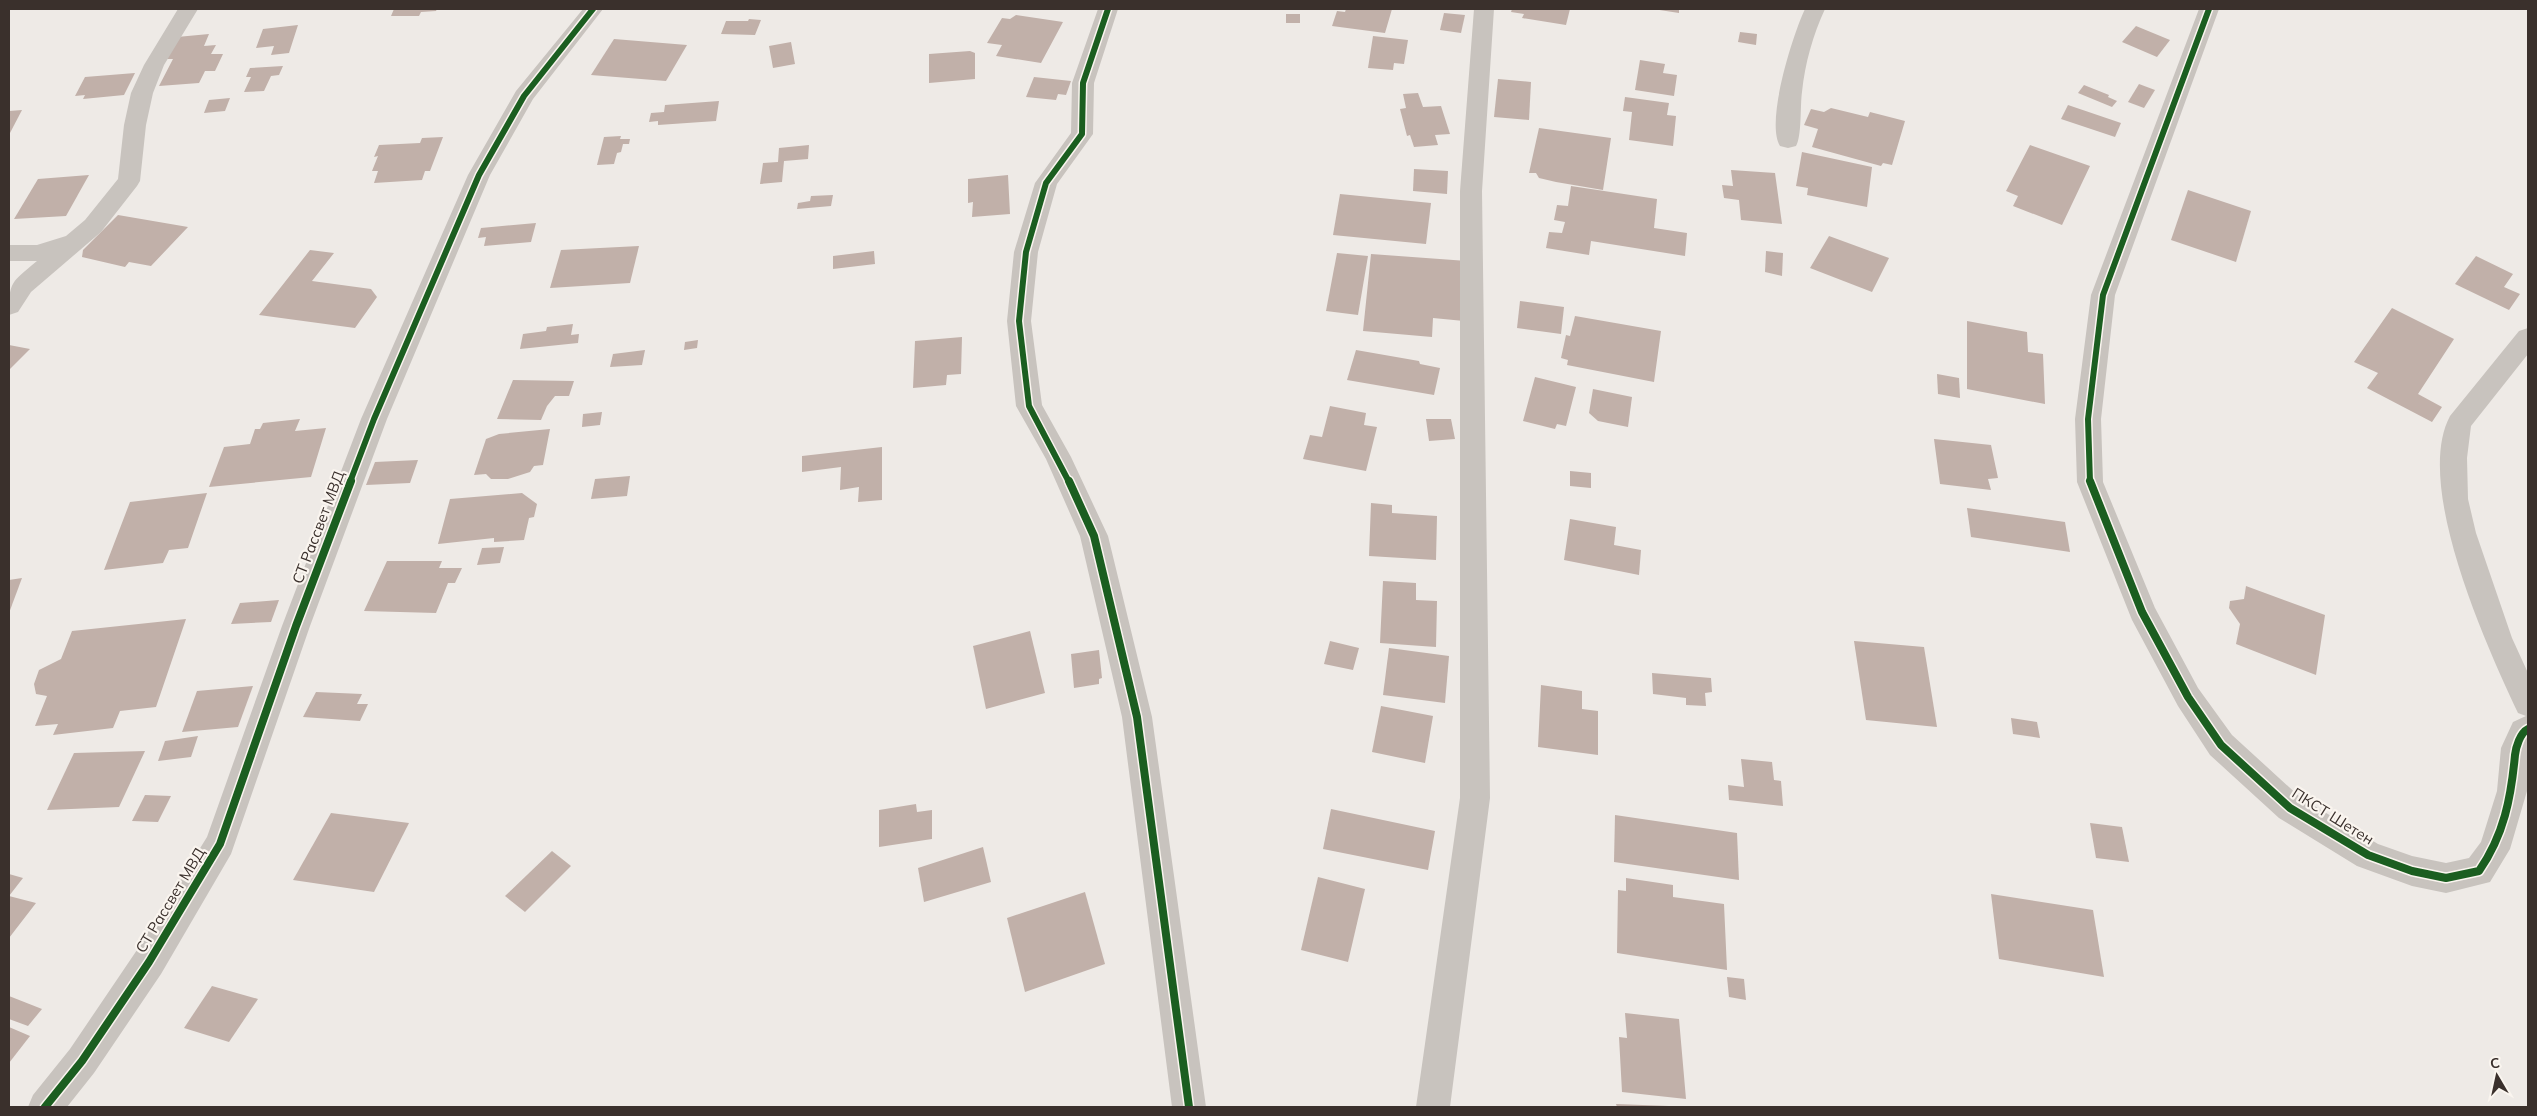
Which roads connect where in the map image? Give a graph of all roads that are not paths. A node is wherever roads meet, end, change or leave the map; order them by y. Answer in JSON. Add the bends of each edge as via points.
{"nodes":[{"id":1,"x":188,"y":9,"type":"edge"},
{"id":2,"x":593,"y":9,"type":"edge"},
{"id":3,"x":1108,"y":9,"type":"edge"},
{"id":4,"x":1484,"y":9,"type":"edge"},
{"id":5,"x":1815,"y":9,"type":"edge"},
{"id":6,"x":2209,"y":9,"type":"edge"},
{"id":7,"x":1788,"y":141,"type":"dead end"},
{"id":8,"x":73,"y":242,"type":"junction"},
{"id":9,"x":9,"y":254,"type":"edge"},
{"id":10,"x":9,"y":306,"type":"edge"},
{"id":11,"x":2528,"y":337,"type":"edge"},
{"id":12,"x":2528,"y":704,"type":"edge"},
{"id":13,"x":2528,"y":728,"type":"edge"},
{"id":14,"x":45,"y":1107,"type":"edge"},
{"id":15,"x":1188,"y":1107,"type":"edge"},
{"id":16,"x":1433,"y":1107,"type":"edge"}],
"edges":[{"from":1,"to":8,"type":"street","via":[[154,65],[142,93],[129,181],[93,226]]},
{"from":2,"to":14,"type":"street","name":"СТ Рассвет МВД","via":[[524,96],[479,175],[374,419],[286,653],[220,844],[149,962],[82,1060]]},
{"from":3,"to":15,"type":"street","via":[[1083,82],[1082,134],[1046,183],[1026,252],[1019,321],[1029,406],[1058,457],[1094,536],[1137,717]]},
{"from":4,"to":16,"type":"street","via":[[1471,191],[1475,798]]},
{"from":5,"to":7,"type":"street","via":[[1805,28],[1790,99]]},
{"from":6,"to":13,"type":"street","name":"ПКСТ Шетен","via":[[2103,295],[2088,419],[2090,482],[2142,612],[2188,697],[2221,745],[2255,778],[2290,808],[2368,855],[2412,871],[2446,878],[2479,871],[2494,849],[2512,791],[2516,748]]},
{"from":8,"to":9,"type":"street","via":[[37,253]]},
{"from":8,"to":10,"type":"street","via":[[23,286]]},
{"from":11,"to":12,"type":"street","via":[[2459,423],[2454,458],[2455,498],[2462,533],[2498,638]]}]}
